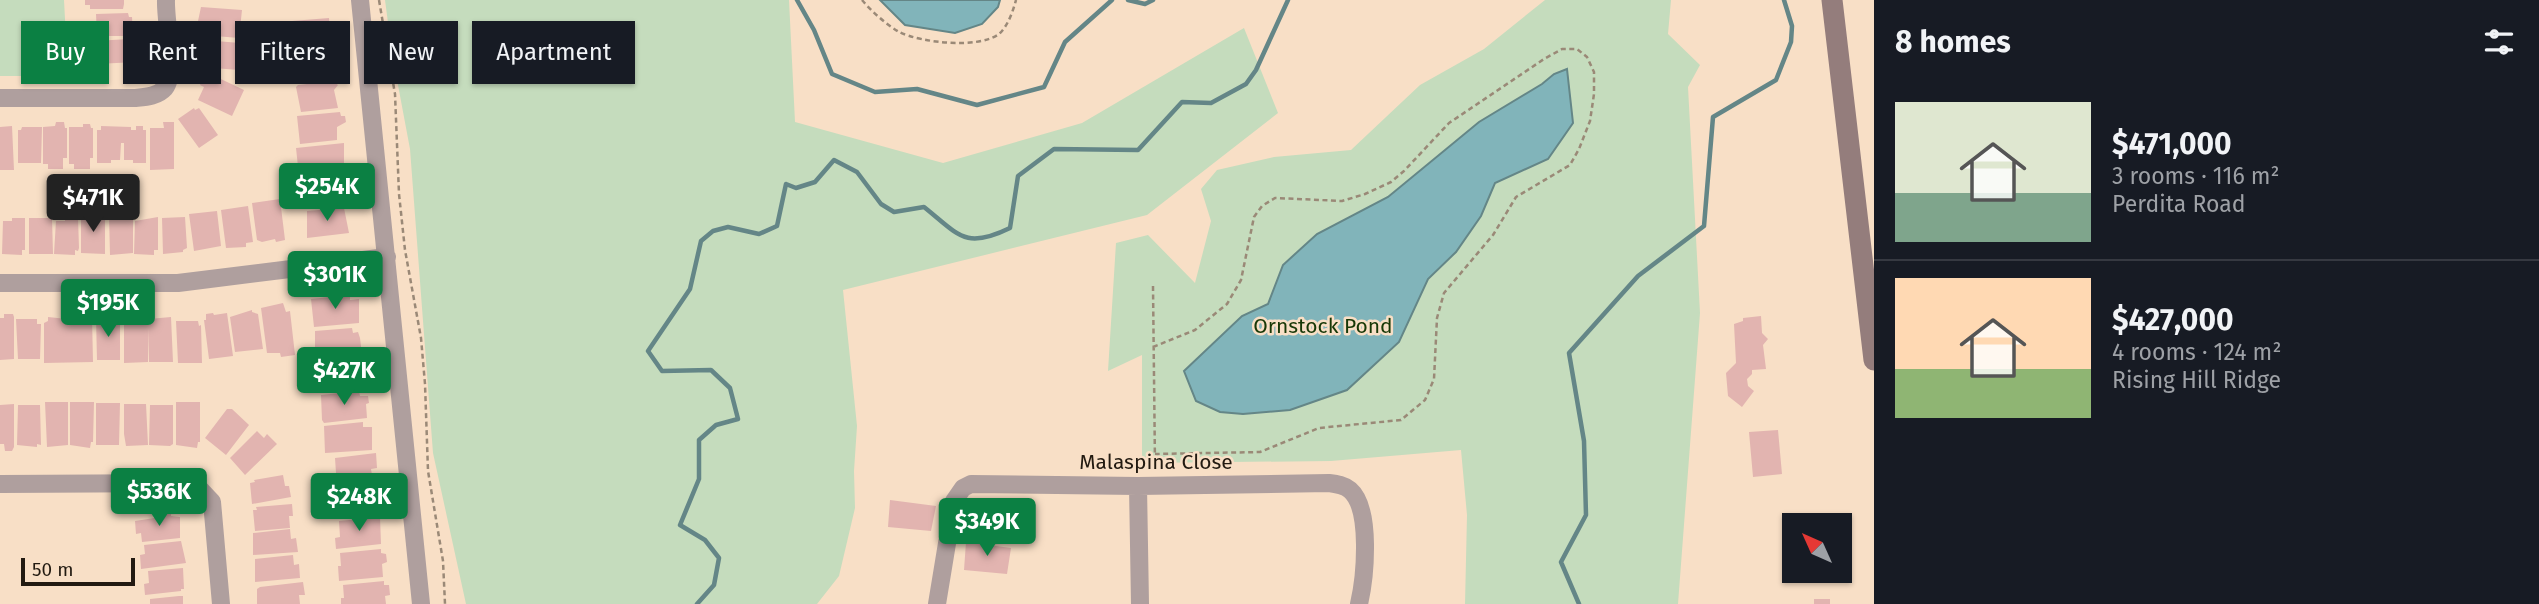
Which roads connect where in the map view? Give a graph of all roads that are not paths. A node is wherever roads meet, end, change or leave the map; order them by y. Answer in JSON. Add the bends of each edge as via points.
{"nodes":[{"id":1,"x":166,"y":0,"type":"edge"},
{"id":2,"x":360,"y":0,"type":"edge"},
{"id":3,"x":1832,"y":0,"type":"edge"},
{"id":4,"x":0,"y":98,"type":"edge"},
{"id":5,"x":387,"y":257,"type":"junction"},
{"id":6,"x":0,"y":283,"type":"edge"},
{"id":7,"x":1874,"y":360,"type":"edge"},
{"id":8,"x":0,"y":484,"type":"edge"},
{"id":9,"x":1138,"y":486,"type":"junction"},
{"id":10,"x":221,"y":604,"type":"edge"},
{"id":11,"x":421,"y":604,"type":"edge"},
{"id":12,"x":937,"y":604,"type":"edge"},
{"id":13,"x":1140,"y":604,"type":"edge"},
{"id":14,"x":1359,"y":604,"type":"edge"}],
"edges":[{"from":1,"to":4,"type":"street","via":[[170,76],[154,95],[134,99]]},
{"from":2,"to":5,"type":"street"},
{"from":3,"to":7,"type":"main road"},
{"from":5,"to":6,"type":"street","via":[[178,283]]},
{"from":5,"to":11,"type":"street"},
{"from":8,"to":10,"type":"street","via":[[196,485],[212,502]]},
{"from":9,"to":12,"type":"street","name":"Malaspina Close","via":[[971,484],[963,488],[952,508]]},
{"from":9,"to":13,"type":"street"},
{"from":9,"to":14,"type":"street","name":"Malaspina Close","via":[[1344,486],[1355,496],[1362,518],[1364,566]]}]}
